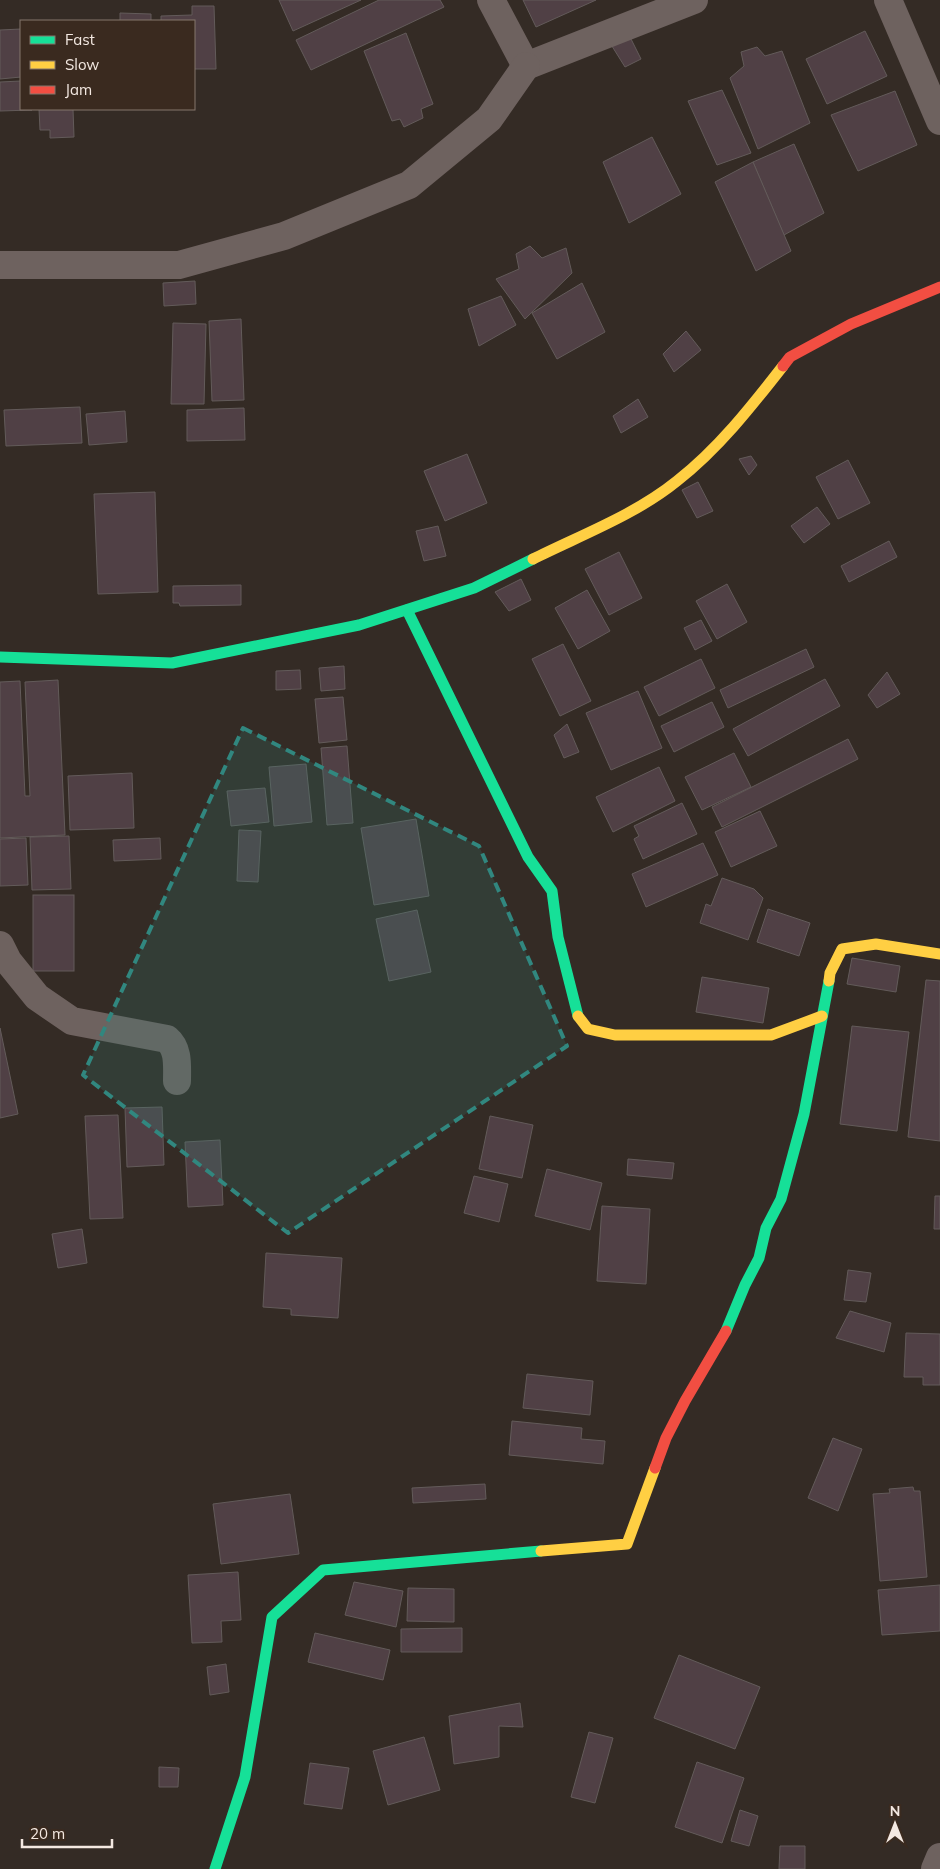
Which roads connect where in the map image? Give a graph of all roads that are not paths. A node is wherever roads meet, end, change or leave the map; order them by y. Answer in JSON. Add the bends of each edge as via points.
{"nodes":[{"id":1,"x":491,"y":0,"type":"edge"},
{"id":2,"x":694,"y":0,"type":"edge"},
{"id":3,"x":888,"y":0,"type":"edge"},
{"id":4,"x":526,"y":66,"type":"junction"},
{"id":5,"x":940,"y":121,"type":"edge"},
{"id":6,"x":0,"y":265,"type":"edge"},
{"id":7,"x":940,"y":287,"type":"edge"},
{"id":8,"x":407,"y":610,"type":"junction"},
{"id":9,"x":0,"y":657,"type":"edge"},
{"id":10,"x":0,"y":945,"type":"edge"},
{"id":11,"x":940,"y":954,"type":"edge"},
{"id":12,"x":822,"y":1016,"type":"junction"},
{"id":13,"x":177,"y":1081,"type":"dead end"},
{"id":14,"x":940,"y":1857,"type":"edge"},
{"id":15,"x":215,"y":1869,"type":"edge"},
{"id":16,"x":935,"y":1869,"type":"edge"}],
"edges":[{"from":1,"to":4,"type":"street"},
{"from":2,"to":4,"type":"street"},
{"from":3,"to":5,"type":"street"},
{"from":4,"to":6,"type":"street","via":[[489,118],[409,185],[284,236],[179,265]]},
{"from":7,"to":8,"type":"street","via":[[851,324],[790,357],[740,421],[678,481],[644,505],[474,588]]},
{"from":8,"to":9,"type":"street","via":[[359,626],[172,663]]},
{"from":8,"to":12,"type":"street","via":[[528,857],[552,891],[558,937],[576,1013],[588,1028],[615,1035],[771,1035]]},
{"from":10,"to":13,"type":"street","via":[[8,962],[37,997],[72,1021],[167,1038],[176,1050]]},
{"from":11,"to":12,"type":"street","via":[[876,944],[842,949],[830,973]]},
{"from":12,"to":15,"type":"street","via":[[804,1114],[781,1198],[766,1228],[759,1258],[745,1284],[726,1335],[666,1438],[627,1544],[323,1570],[272,1616],[245,1777]]},
{"from":14,"to":16,"type":"street"}]}
